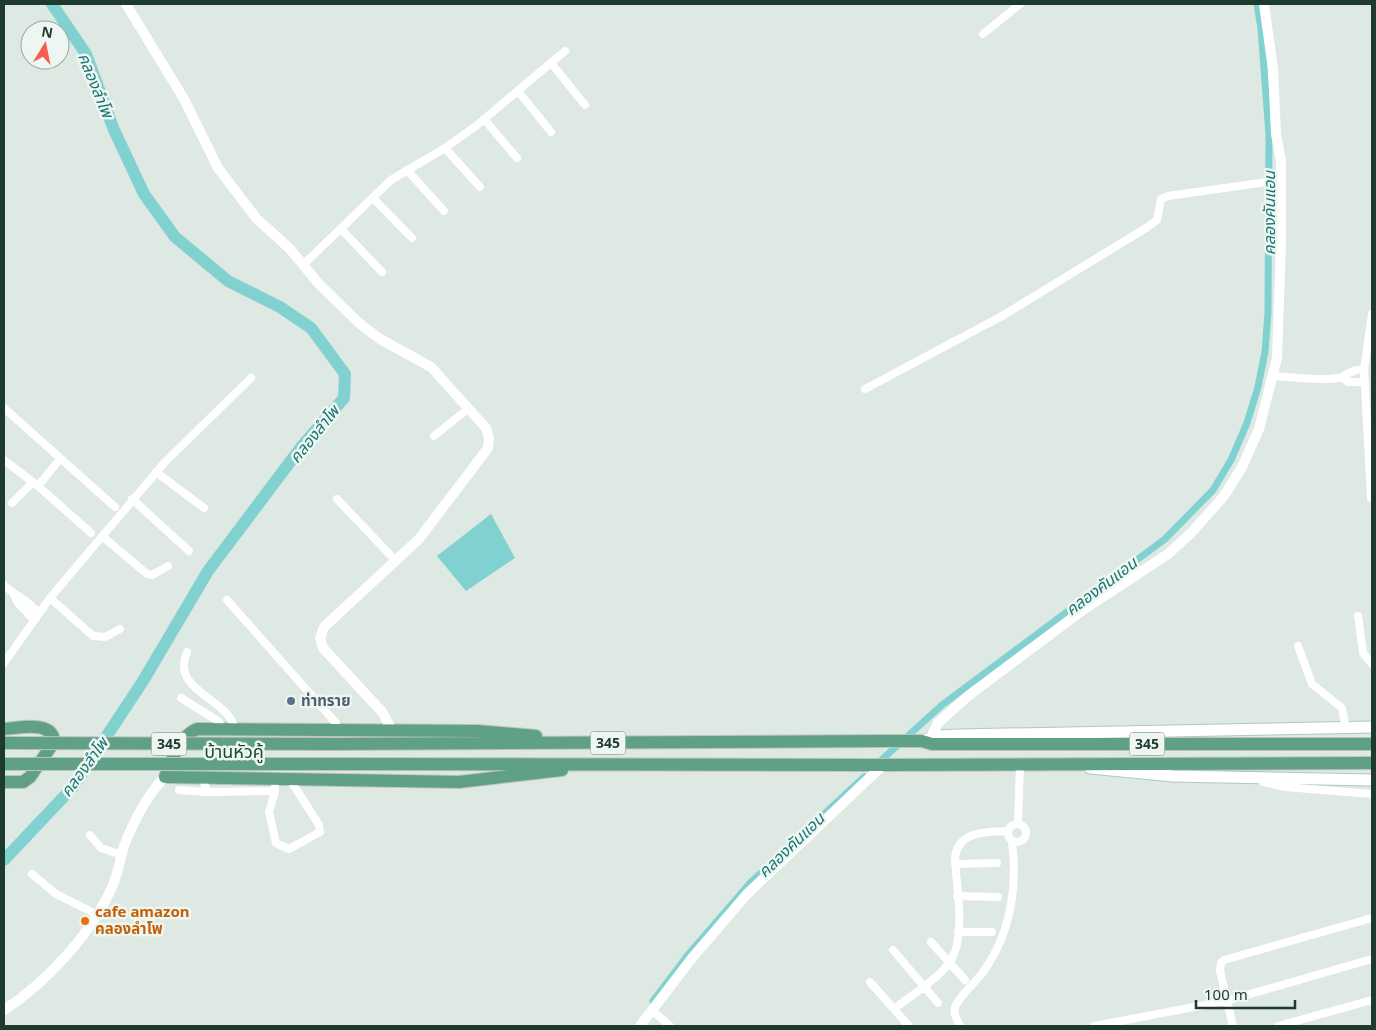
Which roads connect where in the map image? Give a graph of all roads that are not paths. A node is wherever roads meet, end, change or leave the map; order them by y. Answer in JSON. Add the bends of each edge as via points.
{"nodes":[{"id":1,"x":126,"y":4,"type":"edge"},
{"id":2,"x":1020,"y":4,"type":"edge"},
{"id":3,"x":1264,"y":4,"type":"edge"},
{"id":4,"x":983,"y":34,"type":"dead end"},
{"id":5,"x":565,"y":51,"type":"dead end"},
{"id":6,"x":551,"y":63,"type":"junction"},
{"id":7,"x":518,"y":91,"type":"junction"},
{"id":8,"x":585,"y":105,"type":"dead end"},
{"id":9,"x":484,"y":119,"type":"junction"},
{"id":10,"x":551,"y":132,"type":"dead end"},
{"id":11,"x":445,"y":148,"type":"junction"},
{"id":12,"x":517,"y":158,"type":"dead end"},
{"id":13,"x":407,"y":170,"type":"junction"},
{"id":14,"x":1281,"y":180,"type":"junction"},
{"id":15,"x":480,"y":187,"type":"dead end"},
{"id":16,"x":373,"y":198,"type":"junction"},
{"id":17,"x":444,"y":211,"type":"dead end"},
{"id":18,"x":341,"y":229,"type":"junction"},
{"id":19,"x":412,"y":238,"type":"dead end"},
{"id":20,"x":303,"y":265,"type":"junction"},
{"id":21,"x":382,"y":272,"type":"dead end"},
{"id":22,"x":1372,"y":314,"type":"edge"},
{"id":23,"x":1370,"y":347,"type":"edge"},
{"id":24,"x":1364,"y":369,"type":"junction"},
{"id":25,"x":1274,"y":376,"type":"junction"},
{"id":26,"x":1342,"y":377,"type":"junction"},
{"id":27,"x":251,"y":378,"type":"dead end"},
{"id":28,"x":1365,"y":382,"type":"junction"},
{"id":29,"x":865,"y":389,"type":"dead end"},
{"id":30,"x":1369,"y":394,"type":"edge"},
{"id":31,"x":4,"y":408,"type":"edge"},
{"id":32,"x":469,"y":408,"type":"junction"},
{"id":33,"x":1370,"y":435,"type":"edge"},
{"id":34,"x":434,"y":436,"type":"dead end"},
{"id":35,"x":4,"y":460,"type":"edge"},
{"id":36,"x":59,"y":460,"type":"junction"},
{"id":37,"x":156,"y":472,"type":"junction"},
{"id":38,"x":1371,"y":480,"type":"edge"},
{"id":39,"x":35,"y":484,"type":"junction"},
{"id":40,"x":1371,"y":498,"type":"dead end"},
{"id":41,"x":132,"y":499,"type":"junction"},
{"id":42,"x":337,"y":499,"type":"dead end"},
{"id":43,"x":12,"y":503,"type":"dead end"},
{"id":44,"x":115,"y":507,"type":"dead end"},
{"id":45,"x":204,"y":508,"type":"dead end"},
{"id":46,"x":91,"y":533,"type":"dead end"},
{"id":47,"x":102,"y":536,"type":"junction"},
{"id":48,"x":189,"y":551,"type":"dead end"},
{"id":49,"x":395,"y":560,"type":"junction"},
{"id":50,"x":168,"y":566,"type":"dead end"},
{"id":51,"x":4,"y":585,"type":"edge"},
{"id":52,"x":14,"y":594,"type":"junction"},
{"id":53,"x":50,"y":598,"type":"junction"},
{"id":54,"x":227,"y":600,"type":"dead end"},
{"id":55,"x":38,"y":613,"type":"junction"},
{"id":56,"x":1358,"y":616,"type":"dead end"},
{"id":57,"x":34,"y":620,"type":"junction"},
{"id":58,"x":120,"y":629,"type":"dead end"},
{"id":59,"x":1298,"y":646,"type":"dead end"},
{"id":60,"x":187,"y":652,"type":"dead end"},
{"id":61,"x":4,"y":663,"type":"edge"},
{"id":62,"x":1372,"y":664,"type":"edge"},
{"id":63,"x":181,"y":698,"type":"dead end"},
{"id":64,"x":1372,"y":721,"type":"edge"},
{"id":65,"x":1345,"y":723,"type":"junction"},
{"id":66,"x":1372,"y":727,"type":"edge"},
{"id":67,"x":1229,"y":728,"type":"junction"},
{"id":68,"x":4,"y":729,"type":"edge"},
{"id":69,"x":224,"y":729,"type":"junction"},
{"id":70,"x":336,"y":730,"type":"junction"},
{"id":71,"x":392,"y":731,"type":"junction"},
{"id":72,"x":458,"y":737,"type":"junction"},
{"id":73,"x":924,"y":741,"type":"junction"},
{"id":74,"x":4,"y":743,"type":"edge"},
{"id":75,"x":1372,"y":744,"type":"edge"},
{"id":76,"x":593,"y":763,"type":"junction"},
{"id":77,"x":1372,"y":763,"type":"edge"},
{"id":78,"x":4,"y":764,"type":"edge"},
{"id":79,"x":441,"y":764,"type":"junction"},
{"id":80,"x":1020,"y":764,"type":"junction"},
{"id":81,"x":1066,"y":764,"type":"junction"},
{"id":82,"x":881,"y":765,"type":"junction"},
{"id":83,"x":165,"y":777,"type":"junction"},
{"id":84,"x":1247,"y":778,"type":"junction"},
{"id":85,"x":203,"y":779,"type":"junction"},
{"id":86,"x":291,"y":781,"type":"junction"},
{"id":87,"x":1372,"y":781,"type":"edge"},
{"id":88,"x":7,"y":782,"type":"edge"},
{"id":89,"x":445,"y":782,"type":"junction"},
{"id":90,"x":275,"y":786,"type":"junction"},
{"id":91,"x":179,"y":790,"type":"dead end"},
{"id":92,"x":207,"y":792,"type":"junction"},
{"id":93,"x":1372,"y":794,"type":"edge"},
{"id":94,"x":1018,"y":824,"type":"junction"},
{"id":95,"x":1008,"y":831,"type":"junction"},
{"id":96,"x":90,"y":835,"type":"dead end"},
{"id":97,"x":1012,"y":842,"type":"junction"},
{"id":98,"x":122,"y":855,"type":"junction"},
{"id":99,"x":997,"y":863,"type":"dead end"},
{"id":100,"x":955,"y":864,"type":"junction"},
{"id":101,"x":32,"y":874,"type":"dead end"},
{"id":102,"x":957,"y":896,"type":"junction"},
{"id":103,"x":998,"y":897,"type":"dead end"},
{"id":104,"x":96,"y":914,"type":"junction"},
{"id":105,"x":1372,"y":918,"type":"edge"},
{"id":106,"x":958,"y":932,"type":"junction"},
{"id":107,"x":992,"y":932,"type":"dead end"},
{"id":108,"x":931,"y":942,"type":"dead end"},
{"id":109,"x":893,"y":950,"type":"dead end"},
{"id":110,"x":1372,"y":959,"type":"edge"},
{"id":111,"x":949,"y":962,"type":"junction"},
{"id":112,"x":964,"y":980,"type":"dead end"},
{"id":113,"x":870,"y":982,"type":"dead end"},
{"id":114,"x":923,"y":985,"type":"junction"},
{"id":115,"x":1372,"y":1000,"type":"edge"},
{"id":116,"x":1226,"y":1001,"type":"junction"},
{"id":117,"x":938,"y":1003,"type":"dead end"},
{"id":118,"x":894,"y":1009,"type":"junction"},
{"id":119,"x":4,"y":1010,"type":"edge"},
{"id":120,"x":652,"y":1010,"type":"junction"},
{"id":121,"x":640,"y":1026,"type":"edge"},
{"id":122,"x":670,"y":1026,"type":"edge"},
{"id":123,"x":909,"y":1026,"type":"edge"},
{"id":124,"x":960,"y":1026,"type":"edge"},
{"id":125,"x":1094,"y":1026,"type":"edge"},
{"id":126,"x":1233,"y":1026,"type":"edge"},
{"id":127,"x":1278,"y":1026,"type":"edge"}],
"edges":[{"from":1,"to":20,"type":"street","via":[[184,99],[218,168],[256,218]]},
{"from":2,"to":4,"type":"street"},
{"from":3,"to":14,"type":"street"},
{"from":5,"to":6,"type":"street"},
{"from":6,"to":7,"type":"street"},
{"from":6,"to":8,"type":"street"},
{"from":7,"to":9,"type":"street"},
{"from":7,"to":10,"type":"street"},
{"from":9,"to":11,"type":"street"},
{"from":9,"to":12,"type":"street"},
{"from":11,"to":13,"type":"street"},
{"from":11,"to":15,"type":"street"},
{"from":13,"to":16,"type":"street"},
{"from":13,"to":17,"type":"street"},
{"from":14,"to":25,"type":"street","via":[[1280,296]]},
{"from":14,"to":29,"type":"street","via":[[1161,199],[1157,220],[1146,228],[1002,316]]},
{"from":16,"to":18,"type":"street"},
{"from":16,"to":19,"type":"street"},
{"from":18,"to":20,"type":"street"},
{"from":18,"to":21,"type":"street"},
{"from":20,"to":32,"type":"street","via":[[359,323],[380,339],[431,367]]},
{"from":22,"to":23,"type":"street"},
{"from":23,"to":24,"type":"street"},
{"from":24,"to":26,"type":"street","via":[[1348,372]]},
{"from":24,"to":28,"type":"street"},
{"from":25,"to":26,"type":"street"},
{"from":25,"to":73,"type":"street","via":[[1259,429],[1242,467],[1224,496],[1191,533],[1168,554],[1075,615],[968,696],[942,719]]},
{"from":26,"to":28,"type":"street","via":[[1348,382]]},
{"from":27,"to":37,"type":"street"},
{"from":28,"to":30,"type":"street"},
{"from":30,"to":33,"type":"street"},
{"from":31,"to":36,"type":"street"},
{"from":32,"to":34,"type":"street"},
{"from":32,"to":49,"type":"street","via":[[486,428],[488,448],[419,539]]},
{"from":33,"to":38,"type":"street"},
{"from":35,"to":39,"type":"street"},
{"from":36,"to":39,"type":"street"},
{"from":36,"to":44,"type":"street"},
{"from":37,"to":41,"type":"street"},
{"from":37,"to":45,"type":"street"},
{"from":38,"to":40,"type":"street"},
{"from":39,"to":43,"type":"street"},
{"from":39,"to":46,"type":"street"},
{"from":41,"to":47,"type":"street"},
{"from":41,"to":48,"type":"street"},
{"from":42,"to":49,"type":"street"},
{"from":47,"to":50,"type":"street","via":[[147,574],[152,575]]},
{"from":47,"to":53,"type":"street"},
{"from":49,"to":71,"type":"street","via":[[324,627],[320,638],[323,648],[383,712]]},
{"from":51,"to":52,"type":"street"},
{"from":52,"to":55,"type":"street","via":[[25,599]]},
{"from":52,"to":57,"type":"street"},
{"from":53,"to":55,"type":"street"},
{"from":53,"to":58,"type":"street","via":[[93,636],[105,637]]},
{"from":54,"to":70,"type":"street","via":[[336,723]]},
{"from":55,"to":57,"type":"street"},
{"from":56,"to":62,"type":"street","via":[[1363,653]]},
{"from":57,"to":61,"type":"street"},
{"from":59,"to":65,"type":"street","via":[[1309,680],[1342,708]]},
{"from":60,"to":69,"type":"street","via":[[184,668],[188,680],[230,717]]},
{"from":63,"to":69,"type":"street","via":[[218,721]]},
{"from":64,"to":65,"type":"main road"},
{"from":65,"to":67,"type":"main road"},
{"from":66,"to":67,"type":"main road","number":"345"},
{"from":67,"to":73,"type":"main road","number":"345","via":[[1076,731]]},
{"from":68,"to":88,"type":"main road","via":[[34,728],[43,737],[43,743],[21,778]]},
{"from":69,"to":70,"type":"main road"},
{"from":69,"to":83,"type":"main road","via":[[193,741],[178,765]]},
{"from":70,"to":71,"type":"main road"},
{"from":71,"to":72,"type":"main road"},
{"from":72,"to":73,"type":"main road","number":"345","via":[[618,743]]},
{"from":72,"to":74,"type":"main road","number":"345","bridge":true,"via":[[334,744]]},
{"from":73,"to":75,"type":"main road","number":"345"},
{"from":76,"to":79,"type":"main road","number":"345"},
{"from":76,"to":82,"type":"main road","number":"345"},
{"from":76,"to":89,"type":"main road","via":[[556,771]]},
{"from":77,"to":81,"type":"main road","number":"345"},
{"from":78,"to":79,"type":"main road","number":"345","bridge":true},
{"from":79,"to":89,"type":"main road","via":[[450,774]]},
{"from":80,"to":81,"type":"main road","number":"345"},
{"from":80,"to":82,"type":"main road","number":"345"},
{"from":80,"to":94,"type":"street"},
{"from":81,"to":84,"type":"main road","number":"345","via":[[1142,774]]},
{"from":82,"to":120,"type":"street","via":[[747,894]]},
{"from":83,"to":85,"type":"main road"},
{"from":83,"to":98,"type":"street","via":[[136,821]]},
{"from":84,"to":87,"type":"main road","number":"345"},
{"from":84,"to":93,"type":"street","via":[[1285,787]]},
{"from":85,"to":90,"type":"main road"},
{"from":85,"to":92,"type":"street"},
{"from":86,"to":89,"type":"main road"},
{"from":86,"to":90,"type":"main road"},
{"from":86,"to":90,"type":"street","via":[[319,825],[320,832],[289,849],[276,843],[272,832],[269,812]]},
{"from":90,"to":92,"type":"street"},
{"from":91,"to":92,"type":"street"},
{"from":94,"to":95,"type":"street"},
{"from":94,"to":97,"type":"street","via":[[1025,829],[1025,837],[1021,842]]},
{"from":95,"to":97,"type":"street"},
{"from":95,"to":100,"type":"street","via":[[982,832],[965,839],[957,846]]},
{"from":96,"to":98,"type":"street","via":[[101,848]]},
{"from":97,"to":124,"type":"street","via":[[1015,864],[1006,928],[983,972],[956,1004],[954,1012]]},
{"from":98,"to":104,"type":"street","via":[[112,887]]},
{"from":99,"to":100,"type":"street"},
{"from":100,"to":102,"type":"street"},
{"from":101,"to":104,"type":"street","via":[[56,894]]},
{"from":102,"to":103,"type":"street"},
{"from":102,"to":106,"type":"street"},
{"from":104,"to":119,"type":"street","via":[[74,947],[30,990]]},
{"from":105,"to":116,"type":"street","via":[[1224,960],[1219,967]]},
{"from":106,"to":107,"type":"street"},
{"from":106,"to":111,"type":"street","via":[[958,941]]},
{"from":108,"to":111,"type":"street"},
{"from":109,"to":114,"type":"street"},
{"from":110,"to":116,"type":"street"},
{"from":111,"to":112,"type":"street"},
{"from":111,"to":114,"type":"street"},
{"from":113,"to":118,"type":"street"},
{"from":114,"to":117,"type":"street"},
{"from":114,"to":118,"type":"street"},
{"from":115,"to":127,"type":"street"},
{"from":116,"to":125,"type":"street"},
{"from":116,"to":126,"type":"street"},
{"from":118,"to":123,"type":"street"},
{"from":120,"to":121,"type":"street"},
{"from":120,"to":122,"type":"street"}]}
